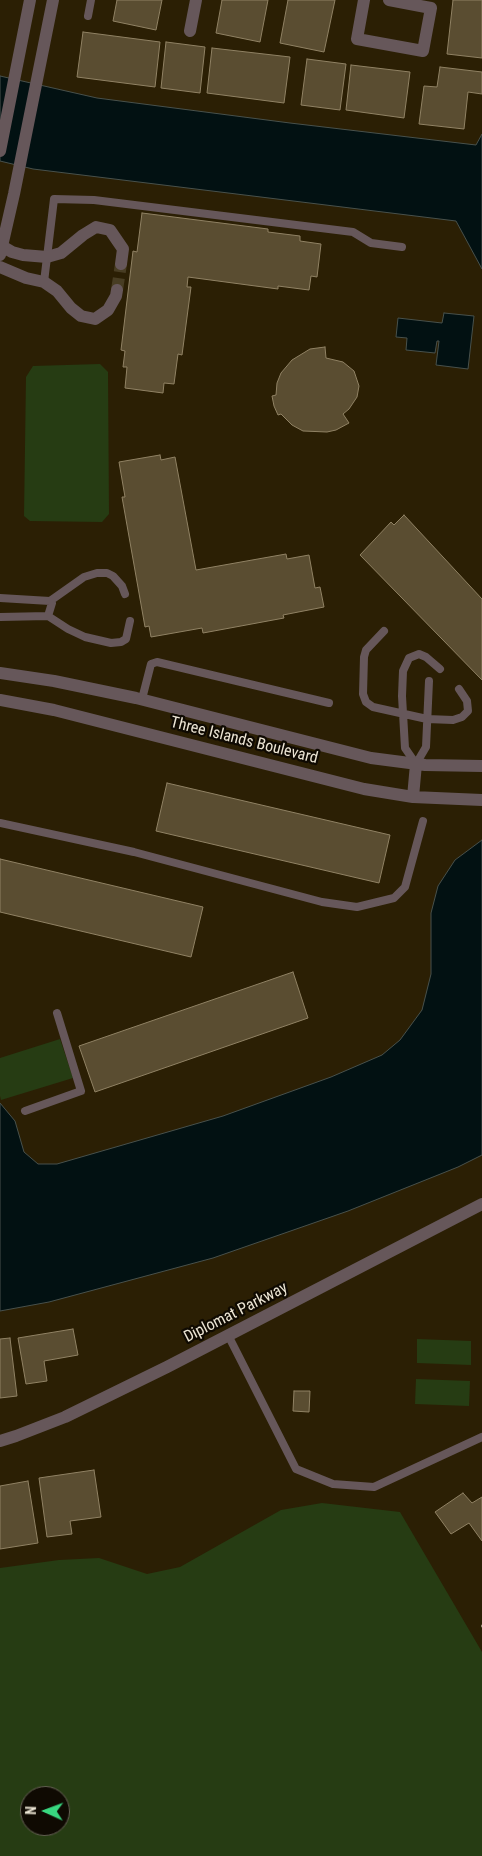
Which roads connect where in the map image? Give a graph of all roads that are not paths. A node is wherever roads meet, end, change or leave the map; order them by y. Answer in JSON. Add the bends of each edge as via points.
{"nodes":[{"id":1,"x":30,"y":0,"type":"edge"},
{"id":2,"x":53,"y":0,"type":"edge"},
{"id":3,"x":91,"y":0,"type":"edge"},
{"id":4,"x":196,"y":0,"type":"edge"},
{"id":5,"x":364,"y":0,"type":"edge"},
{"id":6,"x":389,"y":0,"type":"edge"},
{"id":7,"x":88,"y":16,"type":"dead end"},
{"id":8,"x":190,"y":31,"type":"dead end"},
{"id":9,"x":0,"y":151,"type":"edge"},
{"id":10,"x":402,"y":247,"type":"dead end"},
{"id":11,"x":1,"y":249,"type":"edge"},
{"id":12,"x":47,"y":257,"type":"junction"},
{"id":13,"x":121,"y":264,"type":"tunnel mouth"},
{"id":14,"x":0,"y":267,"type":"edge"},
{"id":15,"x":44,"y":282,"type":"junction"},
{"id":16,"x":117,"y":290,"type":"tunnel mouth"},
{"id":17,"x":125,"y":594,"type":"dead end"},
{"id":18,"x":0,"y":598,"type":"edge"},
{"id":19,"x":50,"y":601,"type":"junction"},
{"id":20,"x":48,"y":616,"type":"junction"},
{"id":21,"x":0,"y":618,"type":"edge"},
{"id":22,"x":130,"y":621,"type":"dead end"},
{"id":23,"x":384,"y":631,"type":"dead end"},
{"id":24,"x":440,"y":669,"type":"dead end"},
{"id":25,"x":0,"y":673,"type":"edge"},
{"id":26,"x":429,"y":681,"type":"dead end"},
{"id":27,"x":459,"y":690,"type":"dead end"},
{"id":28,"x":142,"y":699,"type":"junction"},
{"id":29,"x":0,"y":700,"type":"edge"},
{"id":30,"x":329,"y":704,"type":"dead end"},
{"id":31,"x":403,"y":714,"type":"junction"},
{"id":32,"x":427,"y":719,"type":"junction"},
{"id":33,"x":416,"y":764,"type":"junction"},
{"id":34,"x":482,"y":766,"type":"edge"},
{"id":35,"x":413,"y":797,"type":"junction"},
{"id":36,"x":482,"y":800,"type":"edge"},
{"id":37,"x":423,"y":821,"type":"dead end"},
{"id":38,"x":0,"y":823,"type":"edge"},
{"id":39,"x":57,"y":1013,"type":"dead end"},
{"id":40,"x":25,"y":1111,"type":"dead end"},
{"id":41,"x":482,"y":1204,"type":"edge"},
{"id":42,"x":228,"y":1335,"type":"junction"},
{"id":43,"x":482,"y":1437,"type":"edge"},
{"id":44,"x":0,"y":1441,"type":"edge"}],
"edges":[{"from":1,"to":9,"type":"street"},
{"from":2,"to":11,"type":"street"},
{"from":3,"to":7,"type":"lane"},
{"from":4,"to":8,"type":"street"},
{"from":5,"to":6,"type":"street","via":[[356,39],[423,51],[431,8]]},
{"from":10,"to":12,"type":"lane","via":[[371,243],[353,232],[94,200],[54,199]]},
{"from":11,"to":12,"type":"street"},
{"from":12,"to":13,"type":"street","via":[[61,253],[96,227],[110,230],[123,249]]},
{"from":12,"to":15,"type":"lane"},
{"from":14,"to":15,"type":"street"},
{"from":15,"to":16,"type":"street","via":[[58,291],[81,316],[95,319],[108,310]]},
{"from":17,"to":19,"type":"lane","via":[[113,576],[97,573],[84,577]]},
{"from":18,"to":19,"type":"lane"},
{"from":19,"to":20,"type":"lane","via":[[52,608]]},
{"from":20,"to":21,"type":"lane"},
{"from":20,"to":22,"type":"lane","via":[[68,630],[111,643],[126,639]]},
{"from":23,"to":31,"type":"lane","via":[[366,650],[363,694],[373,708]]},
{"from":24,"to":31,"type":"lane","via":[[419,654],[409,658],[403,671]]},
{"from":25,"to":28,"type":"street","name":"Three Islands Boulevard"},
{"from":26,"to":32,"type":"lane"},
{"from":27,"to":32,"type":"lane","via":[[468,701],[468,711],[462,717]]},
{"from":28,"to":30,"type":"lane","via":[[151,664],[157,662]]},
{"from":28,"to":33,"type":"street","name":"Three Islands Boulevard","via":[[371,758]]},
{"from":29,"to":35,"type":"street","name":"Three Islands Boulevard","via":[[54,710],[364,789]]},
{"from":31,"to":32,"type":"lane"},
{"from":31,"to":33,"type":"lane","via":[[405,748]]},
{"from":32,"to":33,"type":"lane","via":[[426,747]]},
{"from":33,"to":34,"type":"street","name":"Three Islands Boulevard"},
{"from":33,"to":35,"type":"street"},
{"from":35,"to":36,"type":"street","name":"Three Islands Boulevard"},
{"from":37,"to":38,"type":"lane","via":[[406,887],[394,898],[358,907],[322,902],[134,852]]},
{"from":39,"to":40,"type":"lane","via":[[81,1091]]},
{"from":41,"to":42,"type":"street","name":"Diplomat Parkway"},
{"from":42,"to":43,"type":"lane","via":[[296,1469],[333,1484],[374,1487]]},
{"from":42,"to":44,"type":"street","name":"Diplomat Parkway","via":[[65,1417]]}]}
